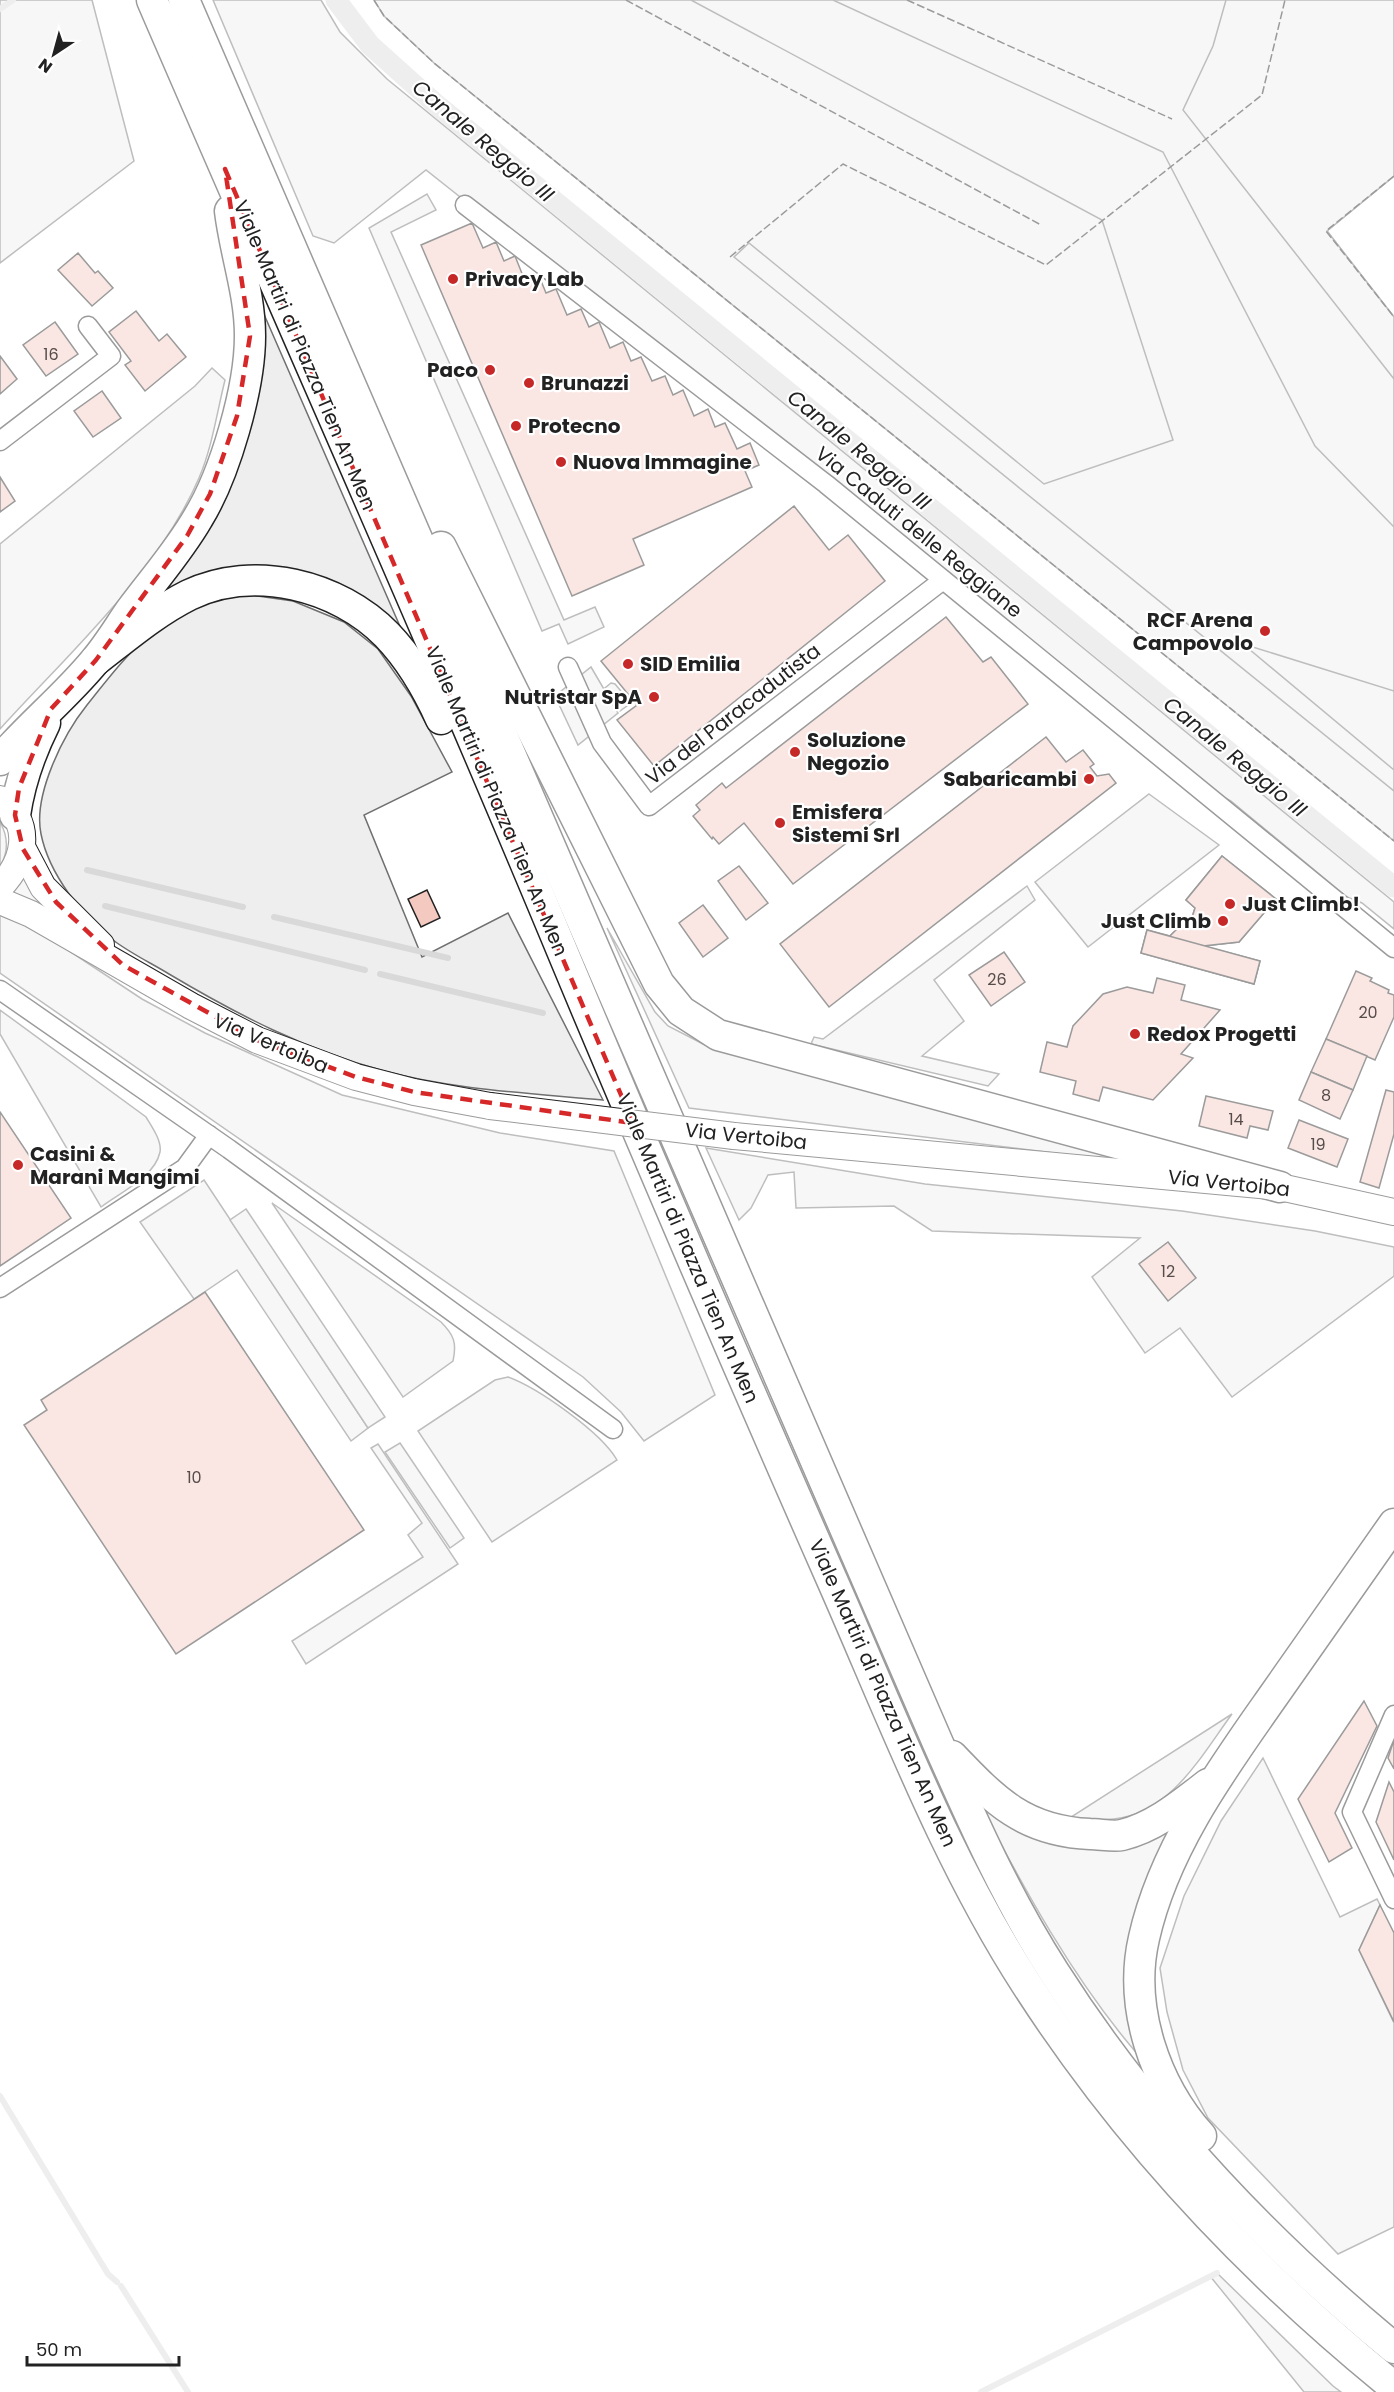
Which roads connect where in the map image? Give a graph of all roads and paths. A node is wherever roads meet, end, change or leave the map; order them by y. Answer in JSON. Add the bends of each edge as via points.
{"nodes":[{"id":1,"x":152,"y":0,"type":"edge"},
{"id":2,"x":184,"y":0,"type":"edge"},
{"id":3,"x":225,"y":169,"type":"junction"},
{"id":4,"x":465,"y":205,"type":"dead end"},
{"id":5,"x":88,"y":326,"type":"dead end"},
{"id":6,"x":359,"y":405,"type":"junction"},
{"id":7,"x":0,"y":441,"type":"edge"},
{"id":8,"x":943,"y":580,"type":"junction"},
{"id":9,"x":96,"y":660,"type":"junction"},
{"id":10,"x":568,"y":667,"type":"dead end"},
{"id":11,"x":51,"y":709,"type":"junction"},
{"id":12,"x":0,"y":760,"type":"edge"},
{"id":13,"x":8,"y":807,"type":"edge"},
{"id":14,"x":22,"y":849,"type":"junction"},
{"id":15,"x":0,"y":887,"type":"edge"},
{"id":16,"x":0,"y":901,"type":"edge"},
{"id":17,"x":1394,"y":948,"type":"edge"},
{"id":18,"x":564,"y":956,"type":"junction"},
{"id":19,"x":123,"y":965,"type":"junction"},
{"id":20,"x":0,"y":990,"type":"edge"},
{"id":21,"x":208,"y":1135,"type":"junction"},
{"id":22,"x":1280,"y":1187,"type":"junction"},
{"id":23,"x":1394,"y":1212,"type":"edge"},
{"id":24,"x":0,"y":1288,"type":"edge"},
{"id":25,"x":613,"y":1429,"type":"dead end"},
{"id":26,"x":1394,"y":1524,"type":"edge"},
{"id":27,"x":1394,"y":1715,"type":"edge"},
{"id":28,"x":937,"y":1741,"type":"junction"},
{"id":29,"x":1215,"y":1779,"type":"junction"},
{"id":30,"x":1394,"y":1899,"type":"edge"},
{"id":31,"x":1300,"y":2265,"type":"junction"},
{"id":32,"x":1394,"y":2348,"type":"edge"},
{"id":33,"x":1394,"y":2387,"type":"edge"}],
"edges":[{"from":1,"to":3,"type":"highway","name":"Viale Martiri di Piazza Tien An Men"},
{"from":2,"to":6,"type":"highway","name":"Viale Martiri di Piazza Tien An Men"},
{"from":3,"to":9,"type":"highway","via":[[232,228],[248,302],[250,336],[247,375],[237,416],[200,516]]},
{"from":3,"to":18,"type":"highway","name":"Viale Martiri di Piazza Tien An Men"},
{"from":4,"to":8,"type":"street","name":"Via Caduti delle Reggiane","via":[[826,484]]},
{"from":5,"to":7,"type":"street","via":[[111,356]]},
{"from":6,"to":22,"type":"highway","via":[[423,512],[659,984],[681,1011],[718,1035]]},
{"from":6,"to":28,"type":"highway","name":"Viale Martiri di Piazza Tien An Men"},
{"from":8,"to":10,"type":"street","name":"Via del Paracadutista","via":[[649,806],[602,743]]},
{"from":8,"to":17,"type":"street","name":"Via Caduti delle Reggiane"},
{"from":9,"to":11,"type":"highway"},
{"from":9,"to":18,"type":"highway","via":[[162,611],[191,594],[222,585],[264,580],[294,585],[326,594],[356,610],[386,634],[428,689],[514,881]]},
{"from":11,"to":12,"type":"highway"},
{"from":11,"to":13,"type":"highway"},
{"from":13,"to":14,"type":"main road","name":"Via Vertoiba","via":[[22,831]]},
{"from":14,"to":15,"type":"main road","via":[[19,863]]},
{"from":14,"to":19,"type":"main road","name":"Via Vertoiba","via":[[56,902]]},
{"from":16,"to":19,"type":"main road","name":"Via Vertoiba"},
{"from":18,"to":33,"type":"highway","name":"Viale Martiri di Piazza Tien An Men","via":[[662,1193],[906,1749],[980,1904],[1023,1980],[1112,2105],[1163,2165],[1268,2276]]},
{"from":19,"to":22,"type":"main road","name":"Via Vertoiba","bridge":true,"via":[[223,1023],[322,1066],[414,1092],[490,1106],[734,1136]]},
{"from":20,"to":21,"type":"street"},
{"from":21,"to":24,"type":"street","via":[[185,1168]]},
{"from":21,"to":25,"type":"street"},
{"from":22,"to":23,"type":"main road","name":"Via Vertoiba"},
{"from":26,"to":29,"type":"highway"},
{"from":27,"to":30,"type":"street","via":[[1352,1812]]},
{"from":28,"to":29,"type":"highway","via":[[988,1794],[1027,1821],[1071,1833],[1121,1835],[1163,1818]]},
{"from":28,"to":31,"type":"highway","name":"Viale Martiri di Piazza Tien An Men","via":[[1015,1906],[1092,2029],[1199,2162]]},
{"from":29,"to":31,"type":"highway","via":[[1164,1877],[1152,1909],[1143,1940],[1141,2001],[1148,2037],[1170,2093]]},
{"from":31,"to":32,"type":"highway","name":"Viale Martiri di Piazza Tien An Men"}]}
